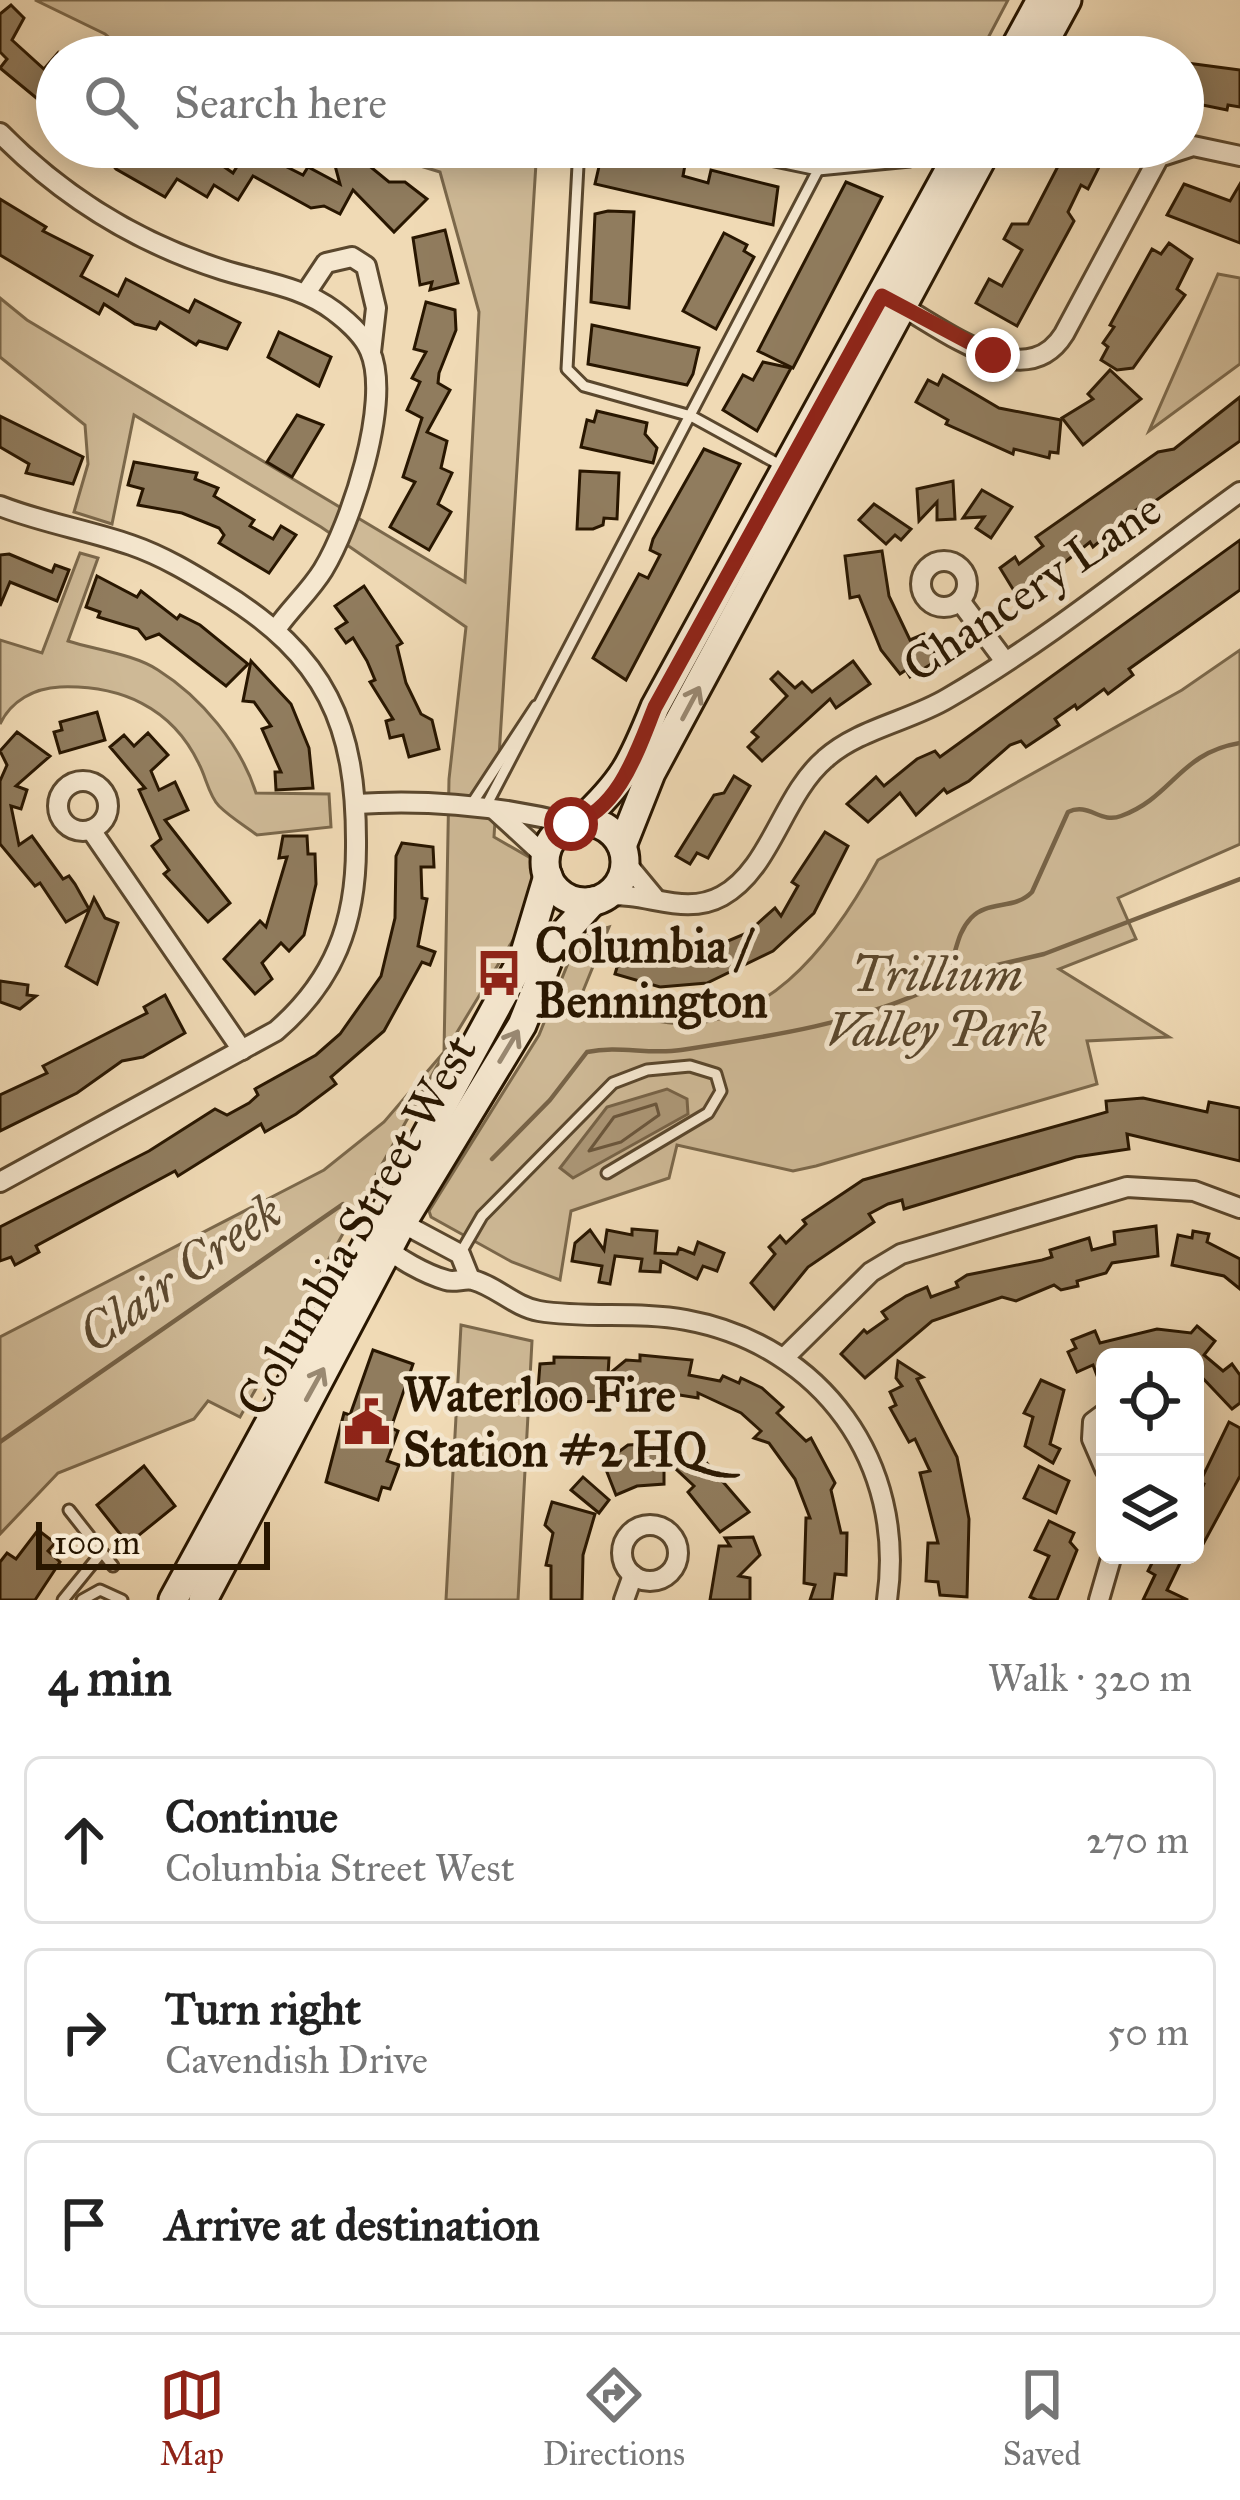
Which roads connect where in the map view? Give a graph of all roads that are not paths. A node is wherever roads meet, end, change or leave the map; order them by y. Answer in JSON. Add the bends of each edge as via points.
{"nodes":[{"id":1,"x":1041,"y":0,"type":"edge"},
{"id":2,"x":1067,"y":0,"type":"edge"},
{"id":3,"x":1021,"y":36,"type":"edge"},
{"id":4,"x":1047,"y":36,"type":"edge"},
{"id":5,"x":0,"y":133,"type":"edge"},
{"id":6,"x":1204,"y":148,"type":"edge"},
{"id":7,"x":1240,"y":156,"type":"edge"},
{"id":8,"x":36,"y":164,"type":"edge"},
{"id":9,"x":41,"y":168,"type":"edge"},
{"id":10,"x":578,"y":168,"type":"edge"},
{"id":11,"x":808,"y":168,"type":"edge"},
{"id":12,"x":838,"y":168,"type":"edge"},
{"id":13,"x":953,"y":168,"type":"edge"},
{"id":14,"x":975,"y":168,"type":"edge"},
{"id":15,"x":1153,"y":168,"type":"edge"},
{"id":16,"x":818,"y":170,"type":"junction"},
{"id":17,"x":306,"y":293,"type":"junction"},
{"id":18,"x":893,"y":301,"type":"junction"},
{"id":19,"x":371,"y":352,"type":"junction"},
{"id":20,"x":691,"y":416,"type":"junction"},
{"id":21,"x":788,"y":469,"type":"junction"},
{"id":22,"x":1240,"y":492,"type":"edge"},
{"id":23,"x":0,"y":506,"type":"edge"},
{"id":24,"x":960,"y":601,"type":"dead end"},
{"id":25,"x":277,"y":628,"type":"junction"},
{"id":26,"x":1004,"y":660,"type":"junction"},
{"id":27,"x":356,"y":805,"type":"junction"},
{"id":28,"x":484,"y":808,"type":"junction"},
{"id":29,"x":575,"y":823,"type":"junction"},
{"id":30,"x":91,"y":830,"type":"dead end"},
{"id":31,"x":624,"y":854,"type":"junction"},
{"id":32,"x":546,"y":866,"type":"junction"},
{"id":33,"x":654,"y":897,"type":"junction"},
{"id":34,"x":600,"y":898,"type":"junction"},
{"id":35,"x":242,"y":1050,"type":"junction"},
{"id":36,"x":607,"y":1173,"type":"dead end"},
{"id":37,"x":0,"y":1182,"type":"edge"},
{"id":38,"x":1240,"y":1208,"type":"edge"},
{"id":39,"x":402,"y":1223,"type":"junction"},
{"id":40,"x":380,"y":1238,"type":"junction"},
{"id":41,"x":460,"y":1254,"type":"junction"},
{"id":42,"x":470,"y":1279,"type":"junction"},
{"id":43,"x":786,"y":1356,"type":"junction"},
{"id":44,"x":276,"y":1428,"type":"junction"},
{"id":45,"x":69,"y":1510,"type":"dead end"},
{"id":46,"x":102,"y":1552,"type":"junction"},
{"id":47,"x":1109,"y":1564,"type":"edge"},
{"id":48,"x":113,"y":1566,"type":"dead end"},
{"id":49,"x":633,"y":1575,"type":"dead end"},
{"id":50,"x":63,"y":1600,"type":"edge"},
{"id":51,"x":82,"y":1600,"type":"edge"},
{"id":52,"x":122,"y":1600,"type":"edge"},
{"id":53,"x":173,"y":1600,"type":"edge"},
{"id":54,"x":203,"y":1600,"type":"edge"},
{"id":55,"x":624,"y":1600,"type":"edge"},
{"id":56,"x":887,"y":1600,"type":"edge"},
{"id":57,"x":1099,"y":1600,"type":"edge"}],
"edges":[{"from":1,"to":3,"type":"main road"},
{"from":2,"to":4,"type":"main road"},
{"from":5,"to":8,"type":"street"},
{"from":6,"to":7,"type":"street"},
{"from":9,"to":17,"type":"street","via":[[88,208],[219,269]]},
{"from":10,"to":20,"type":"lane","via":[[567,369],[584,386]]},
{"from":11,"to":16,"type":"lane"},
{"from":12,"to":16,"type":"lane"},
{"from":13,"to":18,"type":"main road"},
{"from":14,"to":18,"type":"main road"},
{"from":15,"to":18,"type":"street","via":[[1064,334],[1042,358],[1016,363],[993,355]]},
{"from":16,"to":20,"type":"lane"},
{"from":17,"to":19,"type":"street"},
{"from":17,"to":19,"type":"street","via":[[326,263],[352,257],[367,266],[376,308]]},
{"from":18,"to":21,"type":"main road"},
{"from":31,"to":18,"type":"main road","one_way":true,"via":[[652,772]]},
{"from":19,"to":25,"type":"street","via":[[374,395],[356,496],[322,572]]},
{"from":20,"to":21,"type":"lane"},
{"from":20,"to":28,"type":"lane"},
{"from":21,"to":29,"type":"main road","via":[[634,759],[605,803]]},
{"from":22,"to":26,"type":"street","name":"Chancery Lane"},
{"from":23,"to":25,"type":"street","via":[[168,559]]},
{"from":24,"to":26,"type":"street"},
{"from":25,"to":27,"type":"street","via":[[336,706]]},
{"from":26,"to":33,"type":"street","name":"Chancery Lane","via":[[946,700],[828,755],[795,789],[751,870],[724,895],[688,906]]},
{"from":27,"to":28,"type":"street"},
{"from":27,"to":35,"type":"street","via":[[356,879],[345,940],[302,1008]]},
{"from":28,"to":29,"type":"street"},
{"from":28,"to":32,"type":"street"},
{"from":29,"to":31,"type":"main road","via":[[605,827]]},
{"from":29,"to":32,"type":"main road","via":[[554,837]]},
{"from":30,"to":35,"type":"street"},
{"from":31,"to":33,"type":"street"},
{"from":31,"to":34,"type":"main road","via":[[620,882]]},
{"from":32,"to":34,"type":"main road","via":[[561,894]]},
{"from":32,"to":40,"type":"main road","name":"Columbia Street West","via":[[524,956]]},
{"from":33,"to":34,"type":"street","name":"Chancery Lane"},
{"from":39,"to":34,"type":"main road","name":"Columbia Street West","one_way":true,"via":[[522,1025],[554,943]]},
{"from":35,"to":37,"type":"street"},
{"from":36,"to":41,"type":"lane","via":[[708,1113],[721,1091],[716,1074],[690,1066],[613,1083],[482,1216]]},
{"from":38,"to":43,"type":"street","via":[[1195,1191],[1127,1187],[901,1254],[871,1272]]},
{"from":39,"to":40,"type":"main road","name":"Columbia Street West"},
{"from":39,"to":41,"type":"street"},
{"from":40,"to":42,"type":"street","via":[[449,1282]]},
{"from":40,"to":44,"type":"main road","name":"Columbia Street West"},
{"from":41,"to":42,"type":"street"},
{"from":42,"to":43,"type":"street","via":[[535,1311],[682,1319]]},
{"from":43,"to":56,"type":"street","via":[[836,1400],[864,1445],[885,1500],[893,1561]]},
{"from":44,"to":53,"type":"main road","name":"Columbia Street West"},
{"from":44,"to":54,"type":"main road","name":"Columbia Street West"},
{"from":45,"to":46,"type":"lane"},
{"from":46,"to":48,"type":"lane"},
{"from":46,"to":50,"type":"lane"},
{"from":47,"to":57,"type":"street"},
{"from":49,"to":55,"type":"street"},
{"from":51,"to":52,"type":"lane","via":[[100,1590]]}]}
